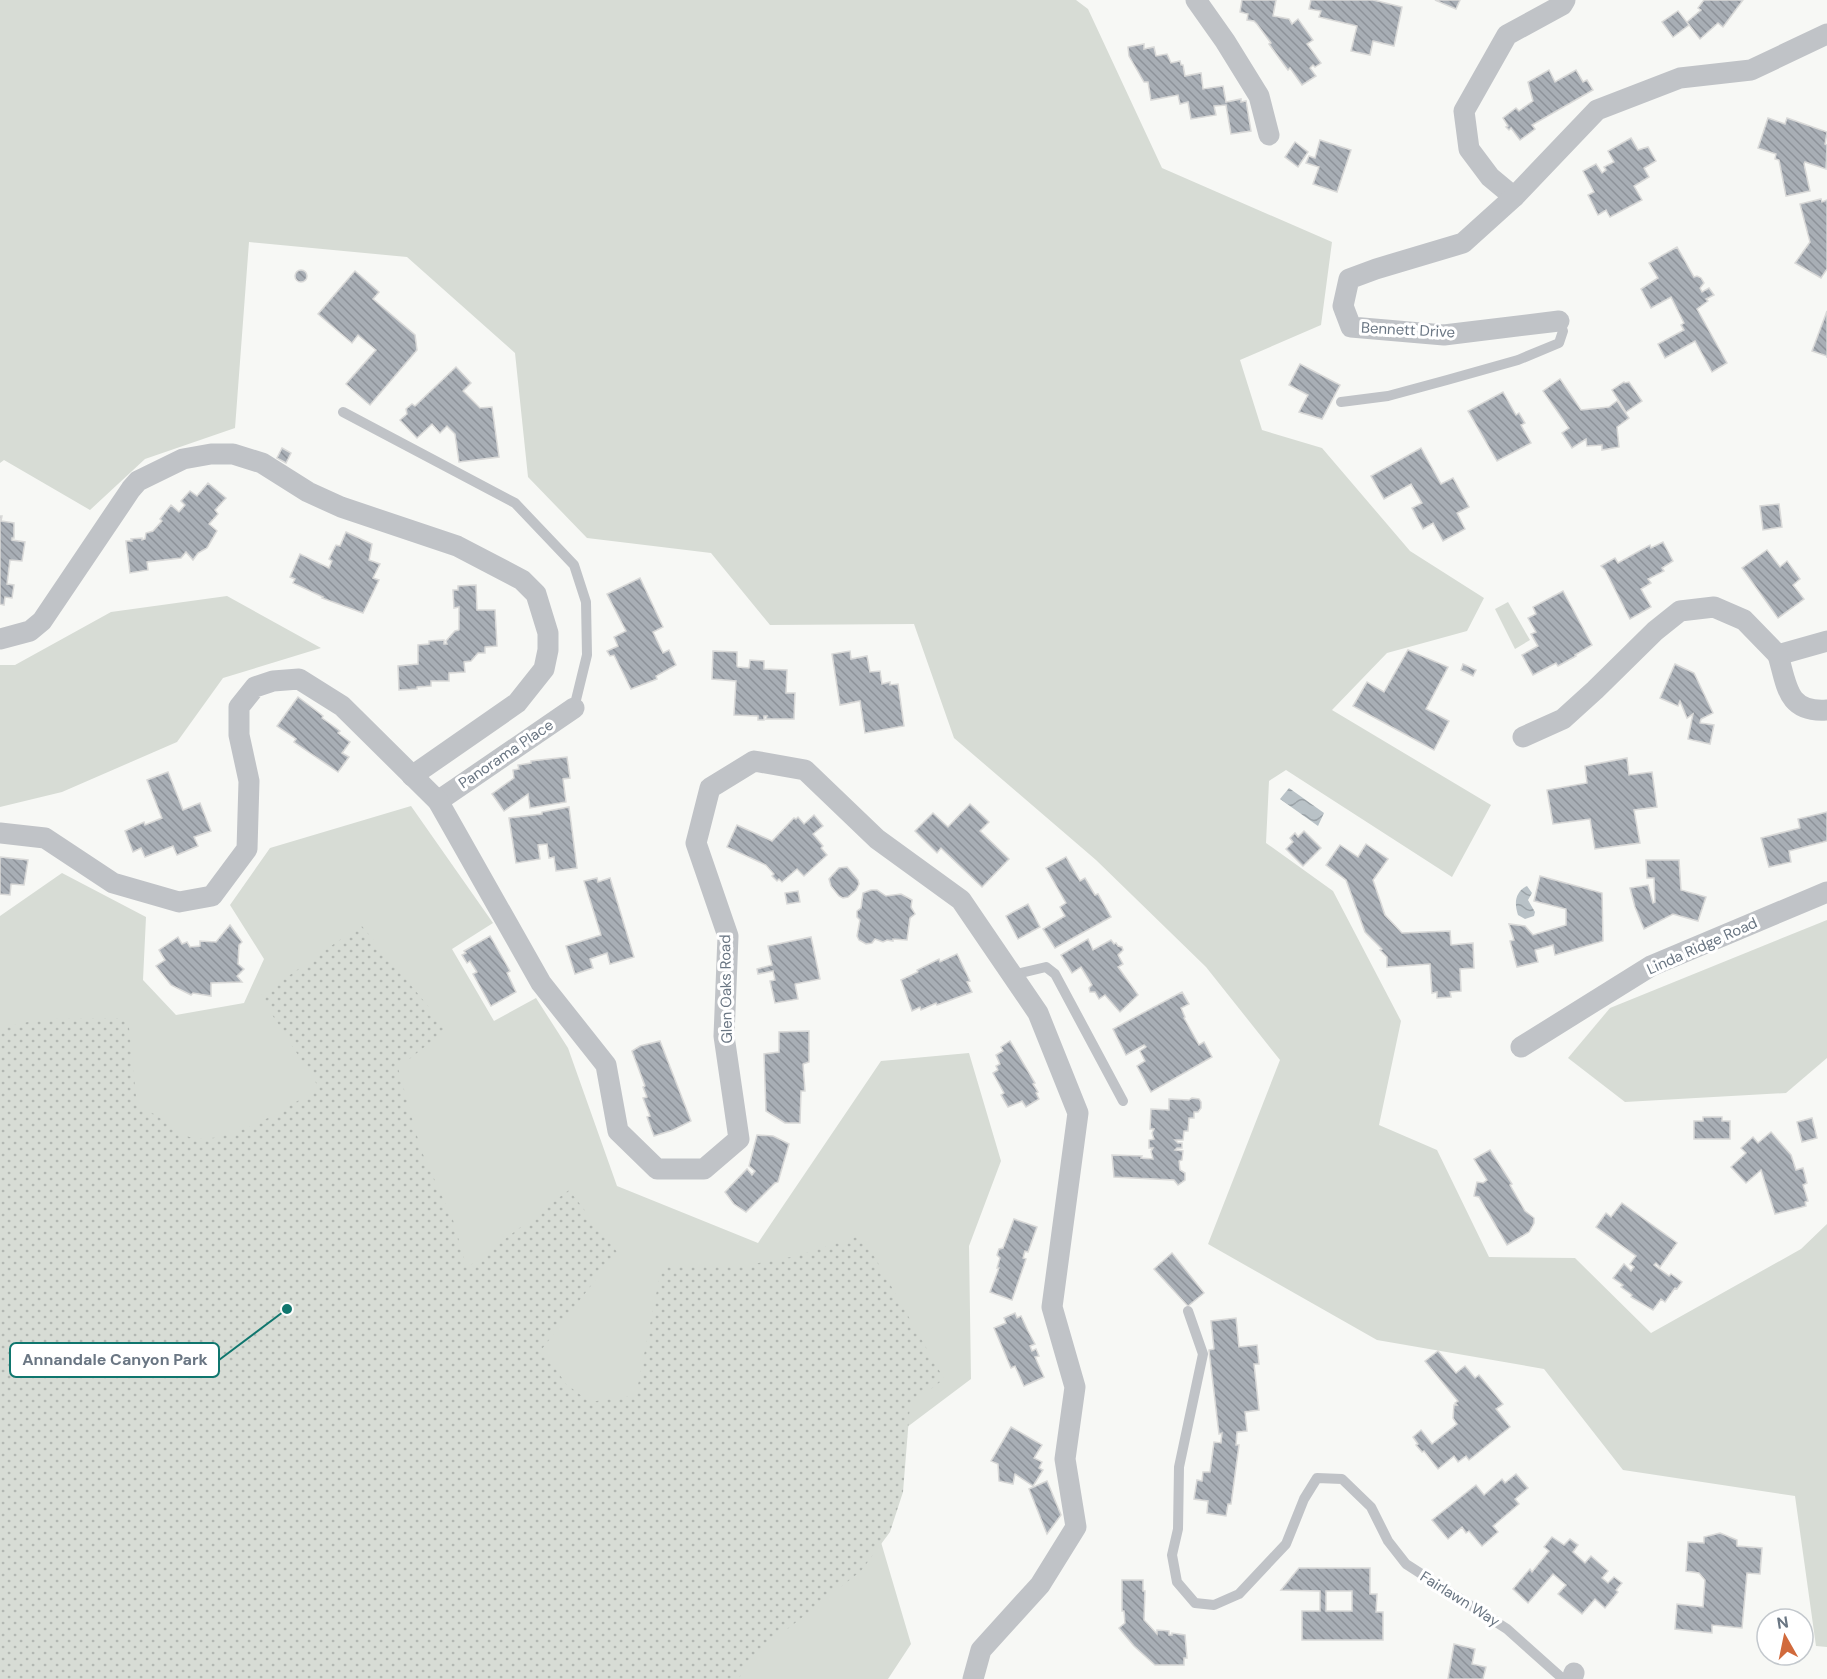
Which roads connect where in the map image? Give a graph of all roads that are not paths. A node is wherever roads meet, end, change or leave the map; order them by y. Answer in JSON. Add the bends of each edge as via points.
{"nodes":[{"id":1,"x":1196,"y":0,"type":"edge"},
{"id":2,"x":1565,"y":0,"type":"edge"},
{"id":3,"x":1827,"y":34,"type":"edge"},
{"id":4,"x":1269,"y":135,"type":"dead end"},
{"id":5,"x":1514,"y":197,"type":"junction"},
{"id":6,"x":1559,"y":321,"type":"joint"},
{"id":7,"x":1341,"y":402,"type":"dead end"},
{"id":8,"x":343,"y":412,"type":"dead end"},
{"id":9,"x":0,"y":639,"type":"edge"},
{"id":10,"x":1827,"y":641,"type":"edge"},
{"id":11,"x":1778,"y":655,"type":"junction"},
{"id":12,"x":574,"y":708,"type":"joint"},
{"id":13,"x":1827,"y":710,"type":"edge"},
{"id":14,"x":1523,"y":737,"type":"dead end"},
{"id":15,"x":412,"y":776,"type":"junction"},
{"id":16,"x":438,"y":801,"type":"junction"},
{"id":17,"x":0,"y":833,"type":"edge"},
{"id":18,"x":1827,"y":892,"type":"edge"},
{"id":19,"x":1012,"y":975,"type":"junction"},
{"id":20,"x":1521,"y":1047,"type":"dead end"},
{"id":21,"x":1123,"y":1101,"type":"dead end"},
{"id":22,"x":1188,"y":1311,"type":"dead end"},
{"id":23,"x":1570,"y":1677,"type":"edge"},
{"id":24,"x":973,"y":1679,"type":"edge"}],
"edges":[{"from":1,"to":4,"type":"street","via":[[1259,96]]},
{"from":2,"to":5,"type":"street","via":[[1507,35],[1464,111],[1469,149],[1490,177]]},
{"from":3,"to":5,"type":"street","via":[[1751,70],[1680,78],[1597,110]]},
{"from":5,"to":6,"type":"street","name":"Bennett Drive","via":[[1463,243],[1349,279],[1342,306],[1351,327],[1395,332],[1444,335]]},
{"from":6,"to":7,"type":"lane","via":[[1563,331],[1559,343],[1518,360],[1388,396]]},
{"from":8,"to":12,"type":"lane","via":[[515,503],[574,565],[586,602],[587,655]]},
{"from":9,"to":15,"type":"street","via":[[30,631],[42,621],[138,481],[183,459],[211,454],[233,454],[262,463],[341,507],[457,546],[522,580],[536,594],[548,633],[544,669],[517,703]]},
{"from":10,"to":11,"type":"street"},
{"from":11,"to":13,"type":"street","via":[[1790,697],[1814,711]]},
{"from":11,"to":14,"type":"street","via":[[1744,620],[1714,607],[1680,611],[1563,719]]},
{"from":12,"to":16,"type":"street","name":"Panorama Place"},
{"from":15,"to":16,"type":"street","name":"Glen Oaks Road"},
{"from":15,"to":17,"type":"street","name":"Glen Oaks Road","via":[[342,706],[299,679],[273,681],[255,687],[239,707],[238,735],[249,781],[247,849],[212,896],[179,902],[113,883],[45,838]]},
{"from":16,"to":19,"type":"street","name":"Glen Oaks Road","via":[[541,983],[606,1065],[618,1131],[657,1169],[704,1169],[739,1139],[724,1036],[728,936],[696,843],[710,788],[754,761],[805,770],[877,839],[961,900]]},
{"from":18,"to":20,"type":"street","name":"Linda Ridge Road","via":[[1651,966]]},
{"from":19,"to":21,"type":"lane","via":[[1046,967],[1055,974]]},
{"from":19,"to":24,"type":"street","name":"Glen Oaks Road","via":[[1038,1013],[1078,1113],[1052,1307],[1075,1387],[1065,1458],[1076,1527],[1041,1585],[981,1650]]},
{"from":22,"to":23,"type":"lane","name":"Fairlawn Way","via":[[1203,1354],[1179,1467],[1178,1529],[1172,1555],[1177,1582],[1195,1603],[1214,1605],[1239,1594],[1286,1544],[1317,1478],[1342,1479],[1371,1507],[1388,1541],[1406,1564],[1507,1629]]}]}
